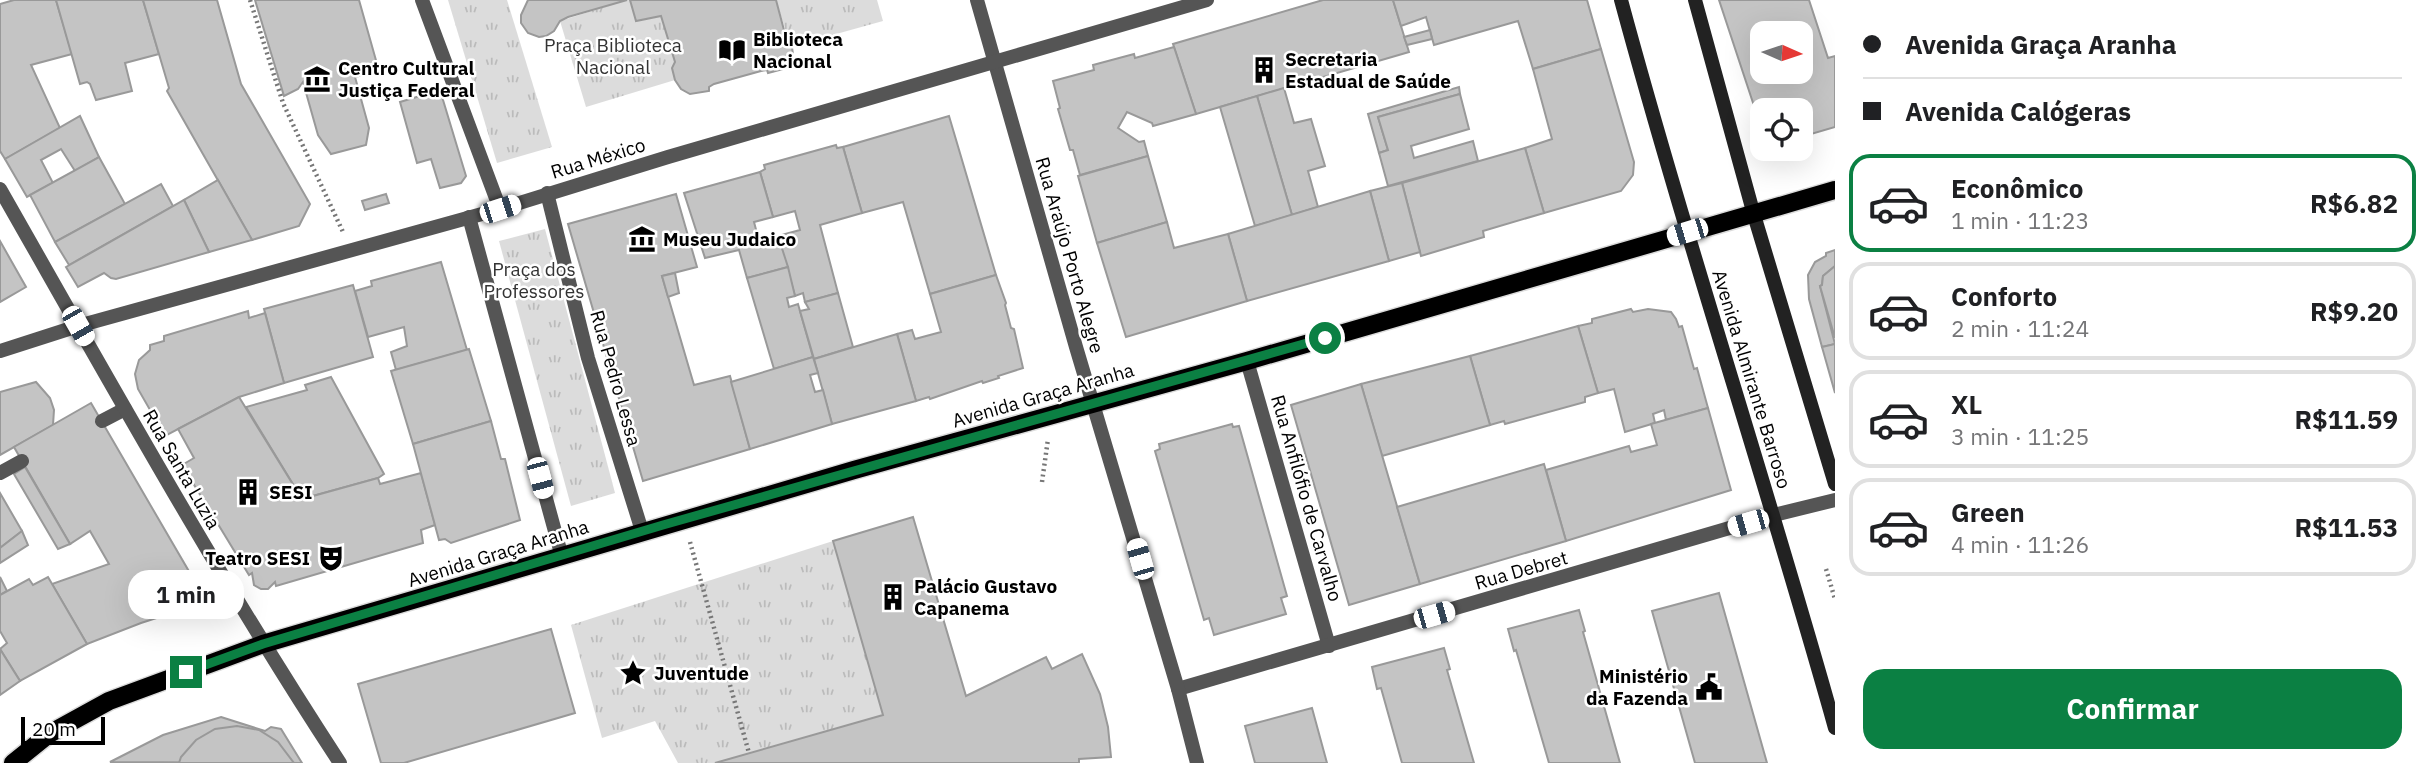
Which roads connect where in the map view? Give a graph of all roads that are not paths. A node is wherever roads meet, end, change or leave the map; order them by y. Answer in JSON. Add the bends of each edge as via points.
{"nodes":[{"id":1,"x":422,"y":0,"type":"edge"},
{"id":2,"x":977,"y":0,"type":"edge"},
{"id":3,"x":1207,"y":0,"type":"edge"},
{"id":4,"x":1621,"y":0,"type":"edge"},
{"id":5,"x":1695,"y":0,"type":"edge"},
{"id":6,"x":994,"y":62,"type":"junction"},
{"id":7,"x":0,"y":189,"type":"edge"},
{"id":8,"x":1835,"y":190,"type":"edge"},
{"id":9,"x":547,"y":193,"type":"junction"},
{"id":10,"x":500,"y":209,"type":"junction"},
{"id":11,"x":1754,"y":215,"type":"junction"},
{"id":12,"x":469,"y":216,"type":"junction"},
{"id":13,"x":1687,"y":232,"type":"junction"},
{"id":14,"x":78,"y":326,"type":"junction"},
{"id":15,"x":0,"y":351,"type":"edge"},
{"id":16,"x":1247,"y":361,"type":"junction"},
{"id":17,"x":1093,"y":402,"type":"junction"},
{"id":18,"x":125,"y":409,"type":"junction"},
{"id":19,"x":102,"y":421,"type":"dead end"},
{"id":20,"x":22,"y":461,"type":"dead end"},
{"id":21,"x":0,"y":473,"type":"edge"},
{"id":22,"x":1835,"y":484,"type":"edge"},
{"id":23,"x":1835,"y":500,"type":"edge"},
{"id":24,"x":1774,"y":515,"type":"junction"},
{"id":25,"x":642,"y":531,"type":"junction"},
{"id":26,"x":562,"y":557,"type":"junction"},
{"id":27,"x":263,"y":644,"type":"junction"},
{"id":28,"x":1329,"y":646,"type":"junction"},
{"id":29,"x":1178,"y":689,"type":"junction"},
{"id":30,"x":1835,"y":728,"type":"edge"},
{"id":31,"x":13,"y":763,"type":"edge"},
{"id":32,"x":340,"y":763,"type":"edge"},
{"id":33,"x":1197,"y":763,"type":"edge"}],
"edges":[{"from":1,"to":10,"type":"street"},
{"from":2,"to":6,"type":"street","name":"Rua Araújo Porto Alegre"},
{"from":3,"to":6,"type":"street","name":"Rua México"},
{"from":4,"to":13,"type":"main road","name":"Avenida Almirante Barroso"},
{"from":5,"to":11,"type":"main road"},
{"from":6,"to":9,"type":"street","name":"Rua México"},
{"from":6,"to":17,"type":"street","name":"Rua Araújo Porto Alegre"},
{"from":7,"to":14,"type":"street","name":"Rua Santa Luzia"},
{"from":8,"to":11,"type":"main road","name":"Avenida Graça Aranha"},
{"from":9,"to":10,"type":"street","name":"Rua México"},
{"from":9,"to":25,"type":"street","name":"Rua Pedro Lessa","via":[[589,358]]},
{"from":10,"to":12,"type":"street","name":"Rua México"},
{"from":11,"to":13,"type":"main road","name":"Avenida Graça Aranha"},
{"from":11,"to":22,"type":"main road"},
{"from":12,"to":14,"type":"street","name":"Rua México"},
{"from":12,"to":26,"type":"street"},
{"from":13,"to":16,"type":"main road","name":"Avenida Graça Aranha"},
{"from":13,"to":24,"type":"main road","name":"Avenida Almirante Barroso"},
{"from":14,"to":15,"type":"street","name":"Rua México"},
{"from":14,"to":18,"type":"street","name":"Rua Santa Luzia"},
{"from":16,"to":17,"type":"main road","name":"Avenida Graça Aranha"},
{"from":16,"to":28,"type":"street","name":"Rua Anfilófio de Carvalho"},
{"from":17,"to":25,"type":"main road","name":"Avenida Graça Aranha"},
{"from":17,"to":29,"type":"street","name":"Rua Araújo Porto Alegre"},
{"from":18,"to":19,"type":"street"},
{"from":18,"to":27,"type":"street","name":"Rua Santa Luzia"},
{"from":20,"to":21,"type":"street"},
{"from":23,"to":24,"type":"street","name":"Rua Debret"},
{"from":24,"to":28,"type":"street","name":"Rua Debret"},
{"from":24,"to":30,"type":"main road","name":"Avenida Almirante Barroso"},
{"from":25,"to":26,"type":"main road","name":"Avenida Graça Aranha"},
{"from":26,"to":27,"type":"main road","name":"Avenida Graça Aranha"},
{"from":27,"to":31,"type":"main road","name":"Avenida Graça Aranha","via":[[109,701],[49,734]]},
{"from":27,"to":32,"type":"street","name":"Rua Santa Luzia"},
{"from":28,"to":29,"type":"street","name":"Rua Debret"},
{"from":29,"to":33,"type":"street","name":"Rua Araújo Porto Alegre"}]}
